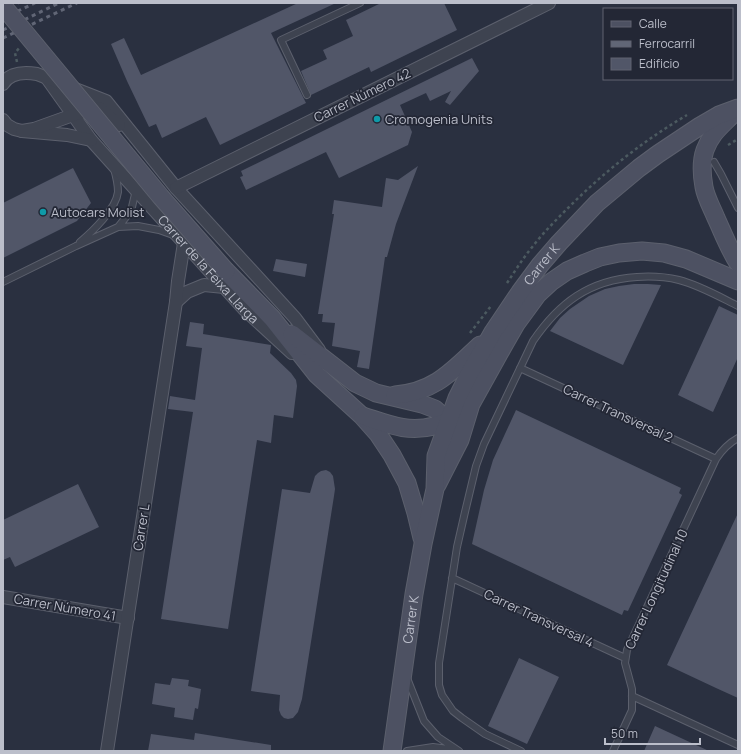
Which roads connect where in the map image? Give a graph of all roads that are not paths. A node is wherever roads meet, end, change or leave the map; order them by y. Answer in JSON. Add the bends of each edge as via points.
{"nodes":[{"id":1,"x":360,"y":3,"type":"edge"},
{"id":2,"x":549,"y":3,"type":"edge"},
{"id":3,"x":3,"y":6,"type":"edge"},
{"id":4,"x":46,"y":77,"type":"junction"},
{"id":5,"x":3,"y":84,"type":"edge"},
{"id":6,"x":307,"y":95,"type":"dead end"},
{"id":7,"x":738,"y":108,"type":"edge"},
{"id":8,"x":73,"y":115,"type":"junction"},
{"id":9,"x":3,"y":120,"type":"edge"},
{"id":10,"x":22,"y":131,"type":"junction"},
{"id":11,"x":91,"y":140,"type":"junction"},
{"id":12,"x":112,"y":162,"type":"junction"},
{"id":13,"x":714,"y":162,"type":"dead end"},
{"id":14,"x":176,"y":188,"type":"junction"},
{"id":15,"x":136,"y":190,"type":"junction"},
{"id":16,"x":738,"y":208,"type":"edge"},
{"id":17,"x":118,"y":227,"type":"junction"},
{"id":18,"x":181,"y":240,"type":"junction"},
{"id":19,"x":76,"y":246,"type":"junction"},
{"id":20,"x":738,"y":262,"type":"edge"},
{"id":21,"x":738,"y":281,"type":"edge"},
{"id":22,"x":3,"y":282,"type":"edge"},
{"id":23,"x":224,"y":287,"type":"junction"},
{"id":24,"x":176,"y":302,"type":"junction"},
{"id":25,"x":738,"y":306,"type":"edge"},
{"id":26,"x":272,"y":318,"type":"junction"},
{"id":27,"x":493,"y":332,"type":"junction"},
{"id":28,"x":330,"y":363,"type":"junction"},
{"id":29,"x":520,"y":368,"type":"junction"},
{"id":30,"x":317,"y":375,"type":"junction"},
{"id":31,"x":381,"y":394,"type":"junction"},
{"id":32,"x":471,"y":404,"type":"junction"},
{"id":33,"x":362,"y":416,"type":"junction"},
{"id":34,"x":448,"y":422,"type":"junction"},
{"id":35,"x":738,"y":438,"type":"edge"},
{"id":36,"x":716,"y":459,"type":"junction"},
{"id":37,"x":449,"y":461,"type":"junction"},
{"id":38,"x":435,"y":489,"type":"junction"},
{"id":39,"x":423,"y":544,"type":"junction"},
{"id":40,"x":452,"y":578,"type":"junction"},
{"id":41,"x":3,"y":596,"type":"edge"},
{"id":42,"x":128,"y":618,"type":"junction"},
{"id":43,"x":626,"y":658,"type":"junction"},
{"id":44,"x":404,"y":670,"type":"junction"},
{"id":45,"x":632,"y":696,"type":"junction"},
{"id":46,"x":738,"y":745,"type":"edge"},
{"id":47,"x":107,"y":751,"type":"edge"},
{"id":48,"x":392,"y":751,"type":"edge"},
{"id":49,"x":407,"y":751,"type":"edge"},
{"id":50,"x":459,"y":751,"type":"edge"},
{"id":51,"x":521,"y":751,"type":"edge"},
{"id":52,"x":613,"y":751,"type":"edge"}],
"edges":[{"from":1,"to":6,"type":"lane","via":[[281,40]]},
{"from":2,"to":14,"type":"street","name":"Carrer Número 42"},
{"from":3,"to":26,"type":"main road","name":"Carrer de la Feixa Llarga","bridge":true,"via":[[161,197],[226,271]]},
{"from":4,"to":5,"type":"street","name":"Carrer de la Feixa Llarga","via":[[19,74],[10,77]]},
{"from":4,"to":8,"type":"street","name":"Carrer de la Feixa Llarga"},
{"from":4,"to":14,"type":"street","name":"Carrer de la Feixa Llarga","via":[[106,101]]},
{"from":7,"to":20,"type":"main road","via":[[716,130],[703,159],[704,186],[708,200]]},
{"from":7,"to":27,"type":"main road","name":"Carrer K","via":[[707,122],[668,148],[639,168],[598,203],[540,265]]},
{"from":8,"to":10,"type":"street","name":"Carrer de la Feixa Llarga"},
{"from":8,"to":11,"type":"street","name":"Carrer de la Feixa Llarga"},
{"from":8,"to":14,"type":"street","name":"Carrer de la Feixa Llarga","via":[[99,108],[116,122],[161,177]]},
{"from":9,"to":10,"type":"street","via":[[7,125]]},
{"from":10,"to":11,"type":"street"},
{"from":11,"to":12,"type":"street","name":"Carrer de la Feixa Llarga"},
{"from":12,"to":15,"type":"street","name":"Carrer de la Feixa Llarga"},
{"from":12,"to":19,"type":"lane","via":[[118,192],[112,206],[96,227]]},
{"from":13,"to":16,"type":"lane"},
{"from":14,"to":28,"type":"street","name":"Carrer de la Feixa Llarga","via":[[295,318]]},
{"from":15,"to":17,"type":"lane","via":[[132,212]]},
{"from":15,"to":18,"type":"street","name":"Carrer de la Feixa Llarga"},
{"from":17,"to":18,"type":"lane","via":[[138,226],[159,230]]},
{"from":17,"to":19,"type":"lane"},
{"from":18,"to":23,"type":"street","name":"Carrer de la Feixa Llarga"},
{"from":18,"to":24,"type":"street","name":"Carrer L"},
{"from":19,"to":22,"type":"lane"},
{"from":21,"to":32,"type":"main road","name":"Carrer K","via":[[686,259],[664,253],[619,253],[585,263],[551,282],[538,294],[504,343]]},
{"from":23,"to":24,"type":"street","via":[[204,286],[187,292]]},
{"from":23,"to":30,"type":"street","name":"Carrer de la Feixa Llarga","via":[[244,309]]},
{"from":24,"to":42,"type":"street","name":"Carrer L"},
{"from":25,"to":29,"type":"lane","via":[[693,285],[666,277],[624,277],[607,281],[575,297],[554,314],[533,341]]},
{"from":26,"to":28,"type":"main road","name":"Carrer de la Feixa Llarga"},
{"from":26,"to":30,"type":"main road","name":"Carrer de la Feixa Llarga"},
{"from":27,"to":31,"type":"main road","name":"Carrer de la Feixa Llarga","via":[[441,380],[408,394]]},
{"from":27,"to":34,"type":"main road","name":"Carrer K","via":[[468,376]]},
{"from":28,"to":31,"type":"main road","name":"Carrer de la Feixa Llarga","via":[[355,383]]},
{"from":29,"to":36,"type":"lane","name":"Carrer Transversal 2"},
{"from":29,"to":40,"type":"lane","via":[[476,466]]},
{"from":30,"to":33,"type":"main road","name":"Carrer de la Feixa Llarga"},
{"from":31,"to":34,"type":"main road","name":"Carrer de la Feixa Llarga","via":[[422,404],[435,410]]},
{"from":32,"to":34,"type":"main road","name":"Carrer de la Feixa Llarga"},
{"from":32,"to":37,"type":"main road","name":"Carrer K","via":[[460,440]]},
{"from":33,"to":34,"type":"main road","name":"Carrer de la Feixa Llarga","via":[[392,426],[416,429]]},
{"from":33,"to":39,"type":"main road","name":"Carrer de la Feixa Llarga","via":[[378,434],[407,483]]},
{"from":34,"to":37,"type":"main road"},
{"from":34,"to":38,"type":"main road","name":"Carrer K","via":[[436,456]]},
{"from":35,"to":36,"type":"lane","name":"Carrer Longitudinal 10"},
{"from":36,"to":43,"type":"lane","name":"Carrer Longitudinal 10","via":[[630,641]]},
{"from":37,"to":38,"type":"main road","name":"Carrer K"},
{"from":38,"to":39,"type":"main road","name":"Carrer K"},
{"from":39,"to":44,"type":"main road","name":"Carrer K"},
{"from":40,"to":43,"type":"lane","name":"Carrer Transversal 4"},
{"from":40,"to":51,"type":"lane","via":[[438,663],[442,695],[453,711],[472,726]]},
{"from":41,"to":42,"type":"street","name":"Carrer Número 41"},
{"from":42,"to":47,"type":"street","name":"Carrer L"},
{"from":43,"to":45,"type":"lane","name":"Carrer Longitudinal 10"},
{"from":44,"to":48,"type":"main road","name":"Carrer K"},
{"from":44,"to":50,"type":"lane","via":[[424,721],[438,737]]},
{"from":45,"to":46,"type":"lane"},
{"from":45,"to":52,"type":"lane","name":"Carrer Longitudinal 10","via":[[632,710]]},
{"from":49,"to":50,"type":"lane","via":[[433,747]]}]}
